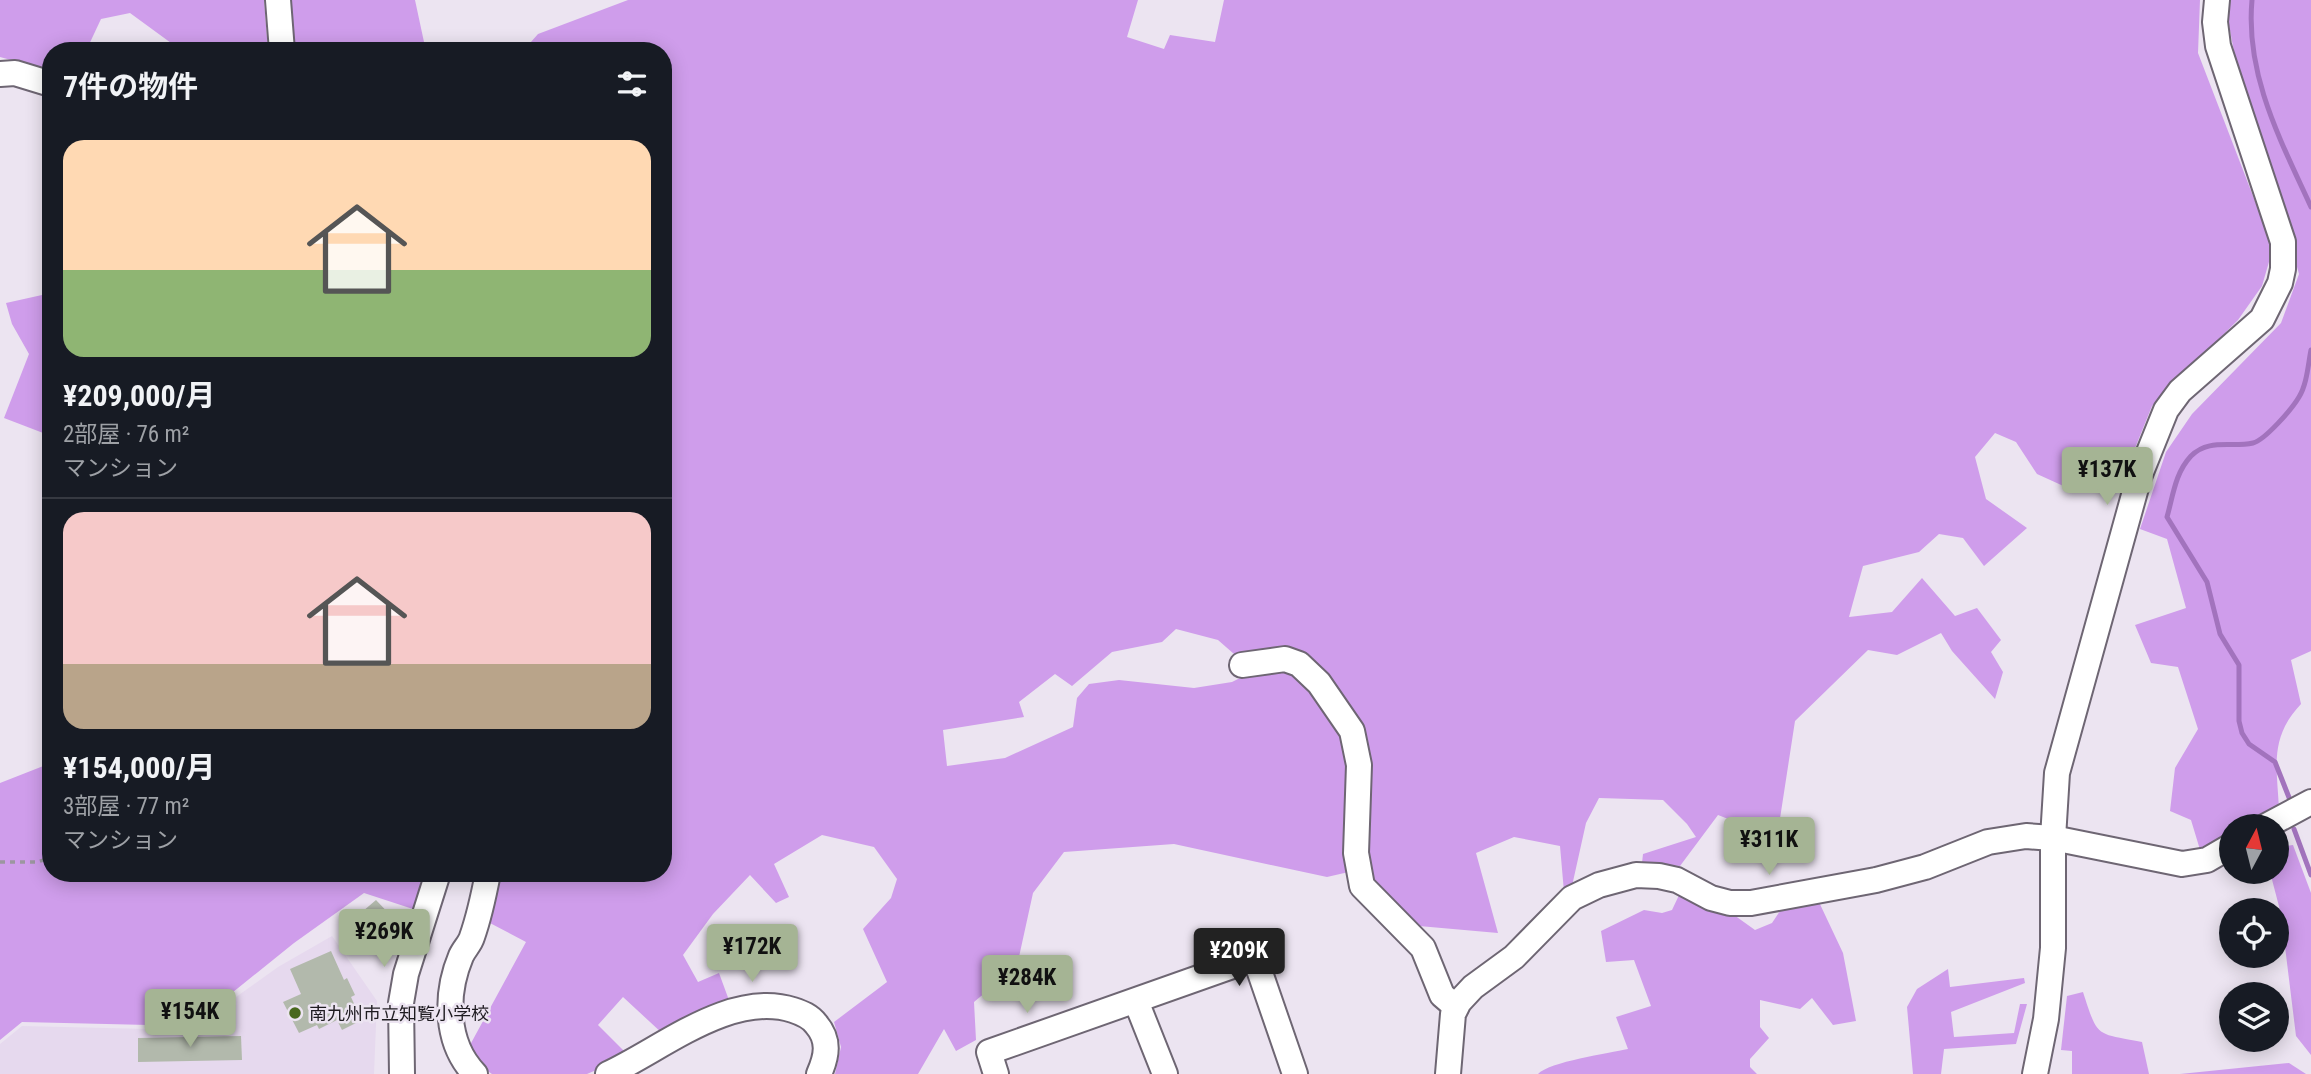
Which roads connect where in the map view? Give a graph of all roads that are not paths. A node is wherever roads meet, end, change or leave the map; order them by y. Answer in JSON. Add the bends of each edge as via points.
{"nodes":[{"id":1,"x":278,"y":0,"type":"edge"},
{"id":2,"x":2217,"y":0,"type":"edge"},
{"id":3,"x":281,"y":42,"type":"edge"},
{"id":4,"x":0,"y":74,"type":"edge"},
{"id":5,"x":42,"y":80,"type":"edge"},
{"id":6,"x":1242,"y":665,"type":"dead end"},
{"id":7,"x":2309,"y":810,"type":"edge"},
{"id":8,"x":2289,"y":817,"type":"edge"},
{"id":9,"x":2053,"y":838,"type":"junction"},
{"id":10,"x":2219,"y":853,"type":"edge"},
{"id":11,"x":436,"y":882,"type":"edge"},
{"id":12,"x":486,"y":882,"type":"edge"},
{"id":13,"x":1136,"y":1001,"type":"junction"},
{"id":14,"x":1456,"y":1007,"type":"junction"},
{"id":15,"x":402,"y":1074,"type":"edge"},
{"id":16,"x":475,"y":1074,"type":"edge"},
{"id":17,"x":608,"y":1074,"type":"edge"},
{"id":18,"x":819,"y":1074,"type":"edge"},
{"id":19,"x":996,"y":1074,"type":"edge"},
{"id":20,"x":1165,"y":1074,"type":"edge"},
{"id":21,"x":1295,"y":1074,"type":"edge"},
{"id":22,"x":1448,"y":1074,"type":"edge"},
{"id":23,"x":2035,"y":1074,"type":"edge"}],
"edges":[{"from":1,"to":3,"type":"street"},
{"from":2,"to":9,"type":"street","via":[[2218,46],[2283,242],[2283,269],[2262,319],[2180,391],[2151,442],[2062,751]]},
{"from":4,"to":5,"type":"street"},
{"from":6,"to":14,"type":"street","via":[[1285,659],[1300,664],[1352,731],[1359,765],[1356,853],[1362,886],[1423,948],[1442,995]]},
{"from":7,"to":8,"type":"street"},
{"from":9,"to":10,"type":"street","via":[[2182,864]]},
{"from":9,"to":14,"type":"street","via":[[2036,835],[1988,842],[1877,880],[1751,903],[1711,898],[1660,876],[1636,874],[1611,881],[1572,898]]},
{"from":9,"to":23,"type":"street","via":[[2051,973]]},
{"from":11,"to":15,"type":"street","via":[[406,974],[401,1003]]},
{"from":12,"to":16,"type":"street","via":[[471,940],[461,955],[449,1017],[456,1048]]},
{"from":13,"to":19,"type":"street","via":[[989,1052]]},
{"from":13,"to":20,"type":"street"},
{"from":13,"to":21,"type":"street","via":[[1255,958]]},
{"from":14,"to":22,"type":"street"},
{"from":17,"to":18,"type":"street","via":[[694,1028],[762,1005],[784,1007],[815,1021],[827,1048]]}]}
